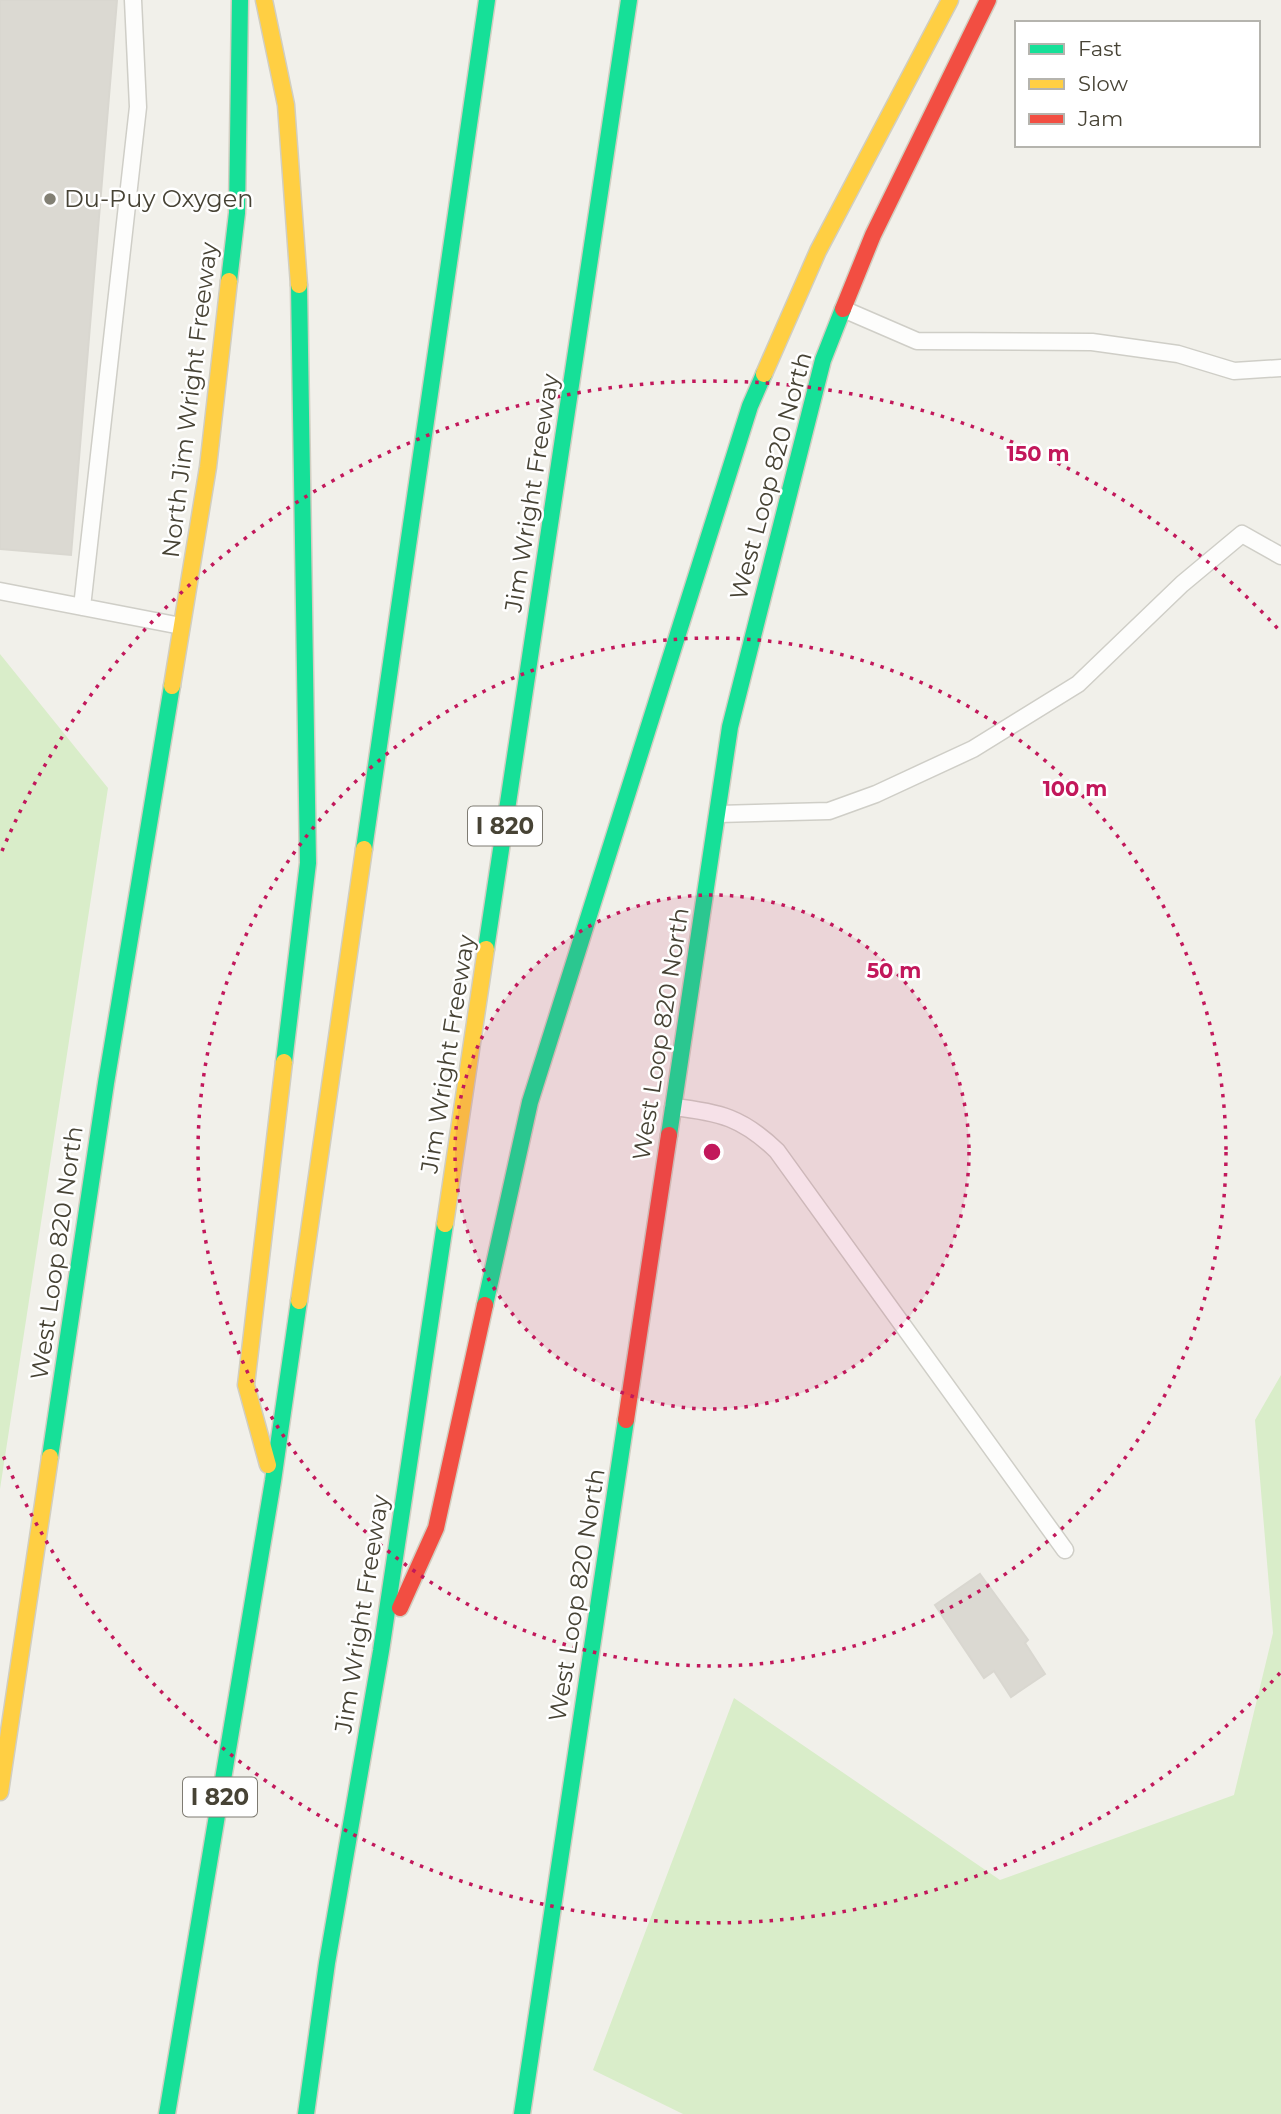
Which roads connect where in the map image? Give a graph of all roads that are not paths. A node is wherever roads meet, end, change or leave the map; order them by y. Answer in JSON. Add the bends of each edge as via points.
{"nodes":[{"id":1,"x":133,"y":0,"type":"edge"},
{"id":2,"x":240,"y":0,"type":"edge"},
{"id":3,"x":264,"y":0,"type":"edge"},
{"id":4,"x":487,"y":0,"type":"edge"},
{"id":5,"x":629,"y":0,"type":"edge"},
{"id":6,"x":950,"y":0,"type":"edge"},
{"id":7,"x":988,"y":0,"type":"edge"},
{"id":8,"x":843,"y":309,"type":"junction"},
{"id":9,"x":1281,"y":368,"type":"edge"},
{"id":10,"x":1281,"y":556,"type":"edge"},
{"id":11,"x":0,"y":591,"type":"edge"},
{"id":12,"x":82,"y":607,"type":"junction"},
{"id":13,"x":181,"y":626,"type":"junction"},
{"id":14,"x":166,"y":721,"type":"joint"},
{"id":15,"x":717,"y":814,"type":"junction"},
{"id":16,"x":673,"y":1107,"type":"junction"},
{"id":17,"x":273,"y":1481,"type":"junction"},
{"id":18,"x":1065,"y":1550,"type":"dead end"},
{"id":19,"x":381,"y":1651,"type":"junction"},
{"id":20,"x":0,"y":1792,"type":"edge"},
{"id":21,"x":167,"y":2114,"type":"edge"},
{"id":22,"x":306,"y":2114,"type":"edge"},
{"id":23,"x":522,"y":2114,"type":"edge"}],
"edges":[{"from":1,"to":12,"type":"lane","via":[[138,107]]},
{"from":2,"to":13,"type":"main road","name":"North Jim Wright Freeway","via":[[237,213],[208,467]]},
{"from":3,"to":17,"type":"main road","via":[[286,105],[298,260],[308,863],[246,1385]]},
{"from":4,"to":17,"type":"main road","number":"I 820"},
{"from":5,"to":19,"type":"main road","name":"Jim Wright Freeway","number":"I 820"},
{"from":6,"to":19,"type":"main road","via":[[818,251],[750,406],[530,1102],[436,1528]]},
{"from":7,"to":8,"type":"main road","name":"West Loop 820 North","via":[[873,234]]},
{"from":8,"to":9,"type":"lane","via":[[917,341],[1093,342],[1178,354],[1234,370]]},
{"from":8,"to":15,"type":"main road","name":"West Loop 820 North","via":[[823,360],[733,713]]},
{"from":10,"to":15,"type":"lane","via":[[1242,534],[1182,584],[1078,684],[973,749],[876,794],[829,811]]},
{"from":11,"to":12,"type":"lane"},
{"from":12,"to":13,"type":"lane"},
{"from":13,"to":14,"type":"main road","name":"North Jim Wright Freeway"},
{"from":14,"to":20,"type":"main road","name":"West Loop 820 North","via":[[106,1083]]},
{"from":15,"to":16,"type":"main road","name":"West Loop 820 North"},
{"from":16,"to":18,"type":"lane","via":[[730,1117],[754,1129],[777,1151]]},
{"from":16,"to":23,"type":"main road","name":"West Loop 820 North"},
{"from":17,"to":21,"type":"main road","number":"I 820"},
{"from":19,"to":22,"type":"main road","name":"Jim Wright Freeway","number":"I 820"}]}
